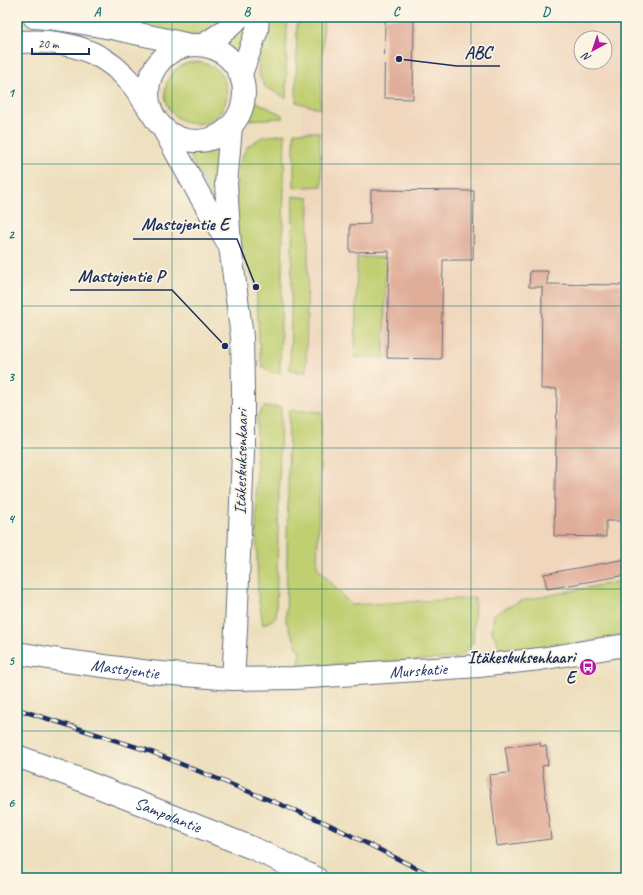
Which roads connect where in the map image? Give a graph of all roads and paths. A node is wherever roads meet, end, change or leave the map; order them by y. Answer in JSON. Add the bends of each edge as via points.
{"nodes":[{"id":1,"x":34,"y":17,"type":"edge"},
{"id":2,"x":239,"y":17,"type":"edge"},
{"id":3,"x":258,"y":17,"type":"edge"},
{"id":4,"x":17,"y":42,"type":"edge"},
{"id":5,"x":196,"y":45,"type":"junction"},
{"id":6,"x":241,"y":74,"type":"junction"},
{"id":7,"x":152,"y":112,"type":"junction"},
{"id":8,"x":231,"y":127,"type":"junction"},
{"id":9,"x":164,"y":130,"type":"junction"},
{"id":10,"x":230,"y":246,"type":"junction"},
{"id":11,"x":626,"y":645,"type":"edge"},
{"id":12,"x":17,"y":653,"type":"edge"},
{"id":13,"x":233,"y":679,"type":"junction"},
{"id":14,"x":17,"y":756,"type":"edge"},
{"id":15,"x":316,"y":878,"type":"edge"}],
"edges":[{"from":1,"to":5,"type":"main road","via":[[123,30]]},
{"from":2,"to":5,"type":"main road","via":[[218,36]]},
{"from":3,"to":6,"type":"main road","via":[[257,30]]},
{"from":4,"to":7,"type":"main road","via":[[47,41],[72,45],[94,53],[132,84]]},
{"from":5,"to":6,"type":"main road","via":[[218,50],[232,60]]},
{"from":5,"to":7,"type":"main road","via":[[176,49],[163,57],[154,69],[149,83],[148,98]]},
{"from":6,"to":8,"type":"main road","via":[[245,95],[242,109]]},
{"from":7,"to":9,"type":"main road"},
{"from":8,"to":9,"type":"main road","via":[[216,138],[198,142],[180,139]]},
{"from":8,"to":10,"type":"main road","name":"Itäkeskuksenkaari","via":[[226,184]]},
{"from":9,"to":10,"type":"main road","name":"Itäkeskuksenkaari"},
{"from":10,"to":13,"type":"main road","name":"Itäkeskuksenkaari","via":[[242,337],[243,452]]},
{"from":11,"to":13,"type":"main road","name":"Murskatie","via":[[479,666],[294,678]]},
{"from":12,"to":13,"type":"main road","name":"Mastojentie","via":[[149,672]]},
{"from":14,"to":15,"type":"main road","name":"Sampolantie","via":[[255,849]]}]}
